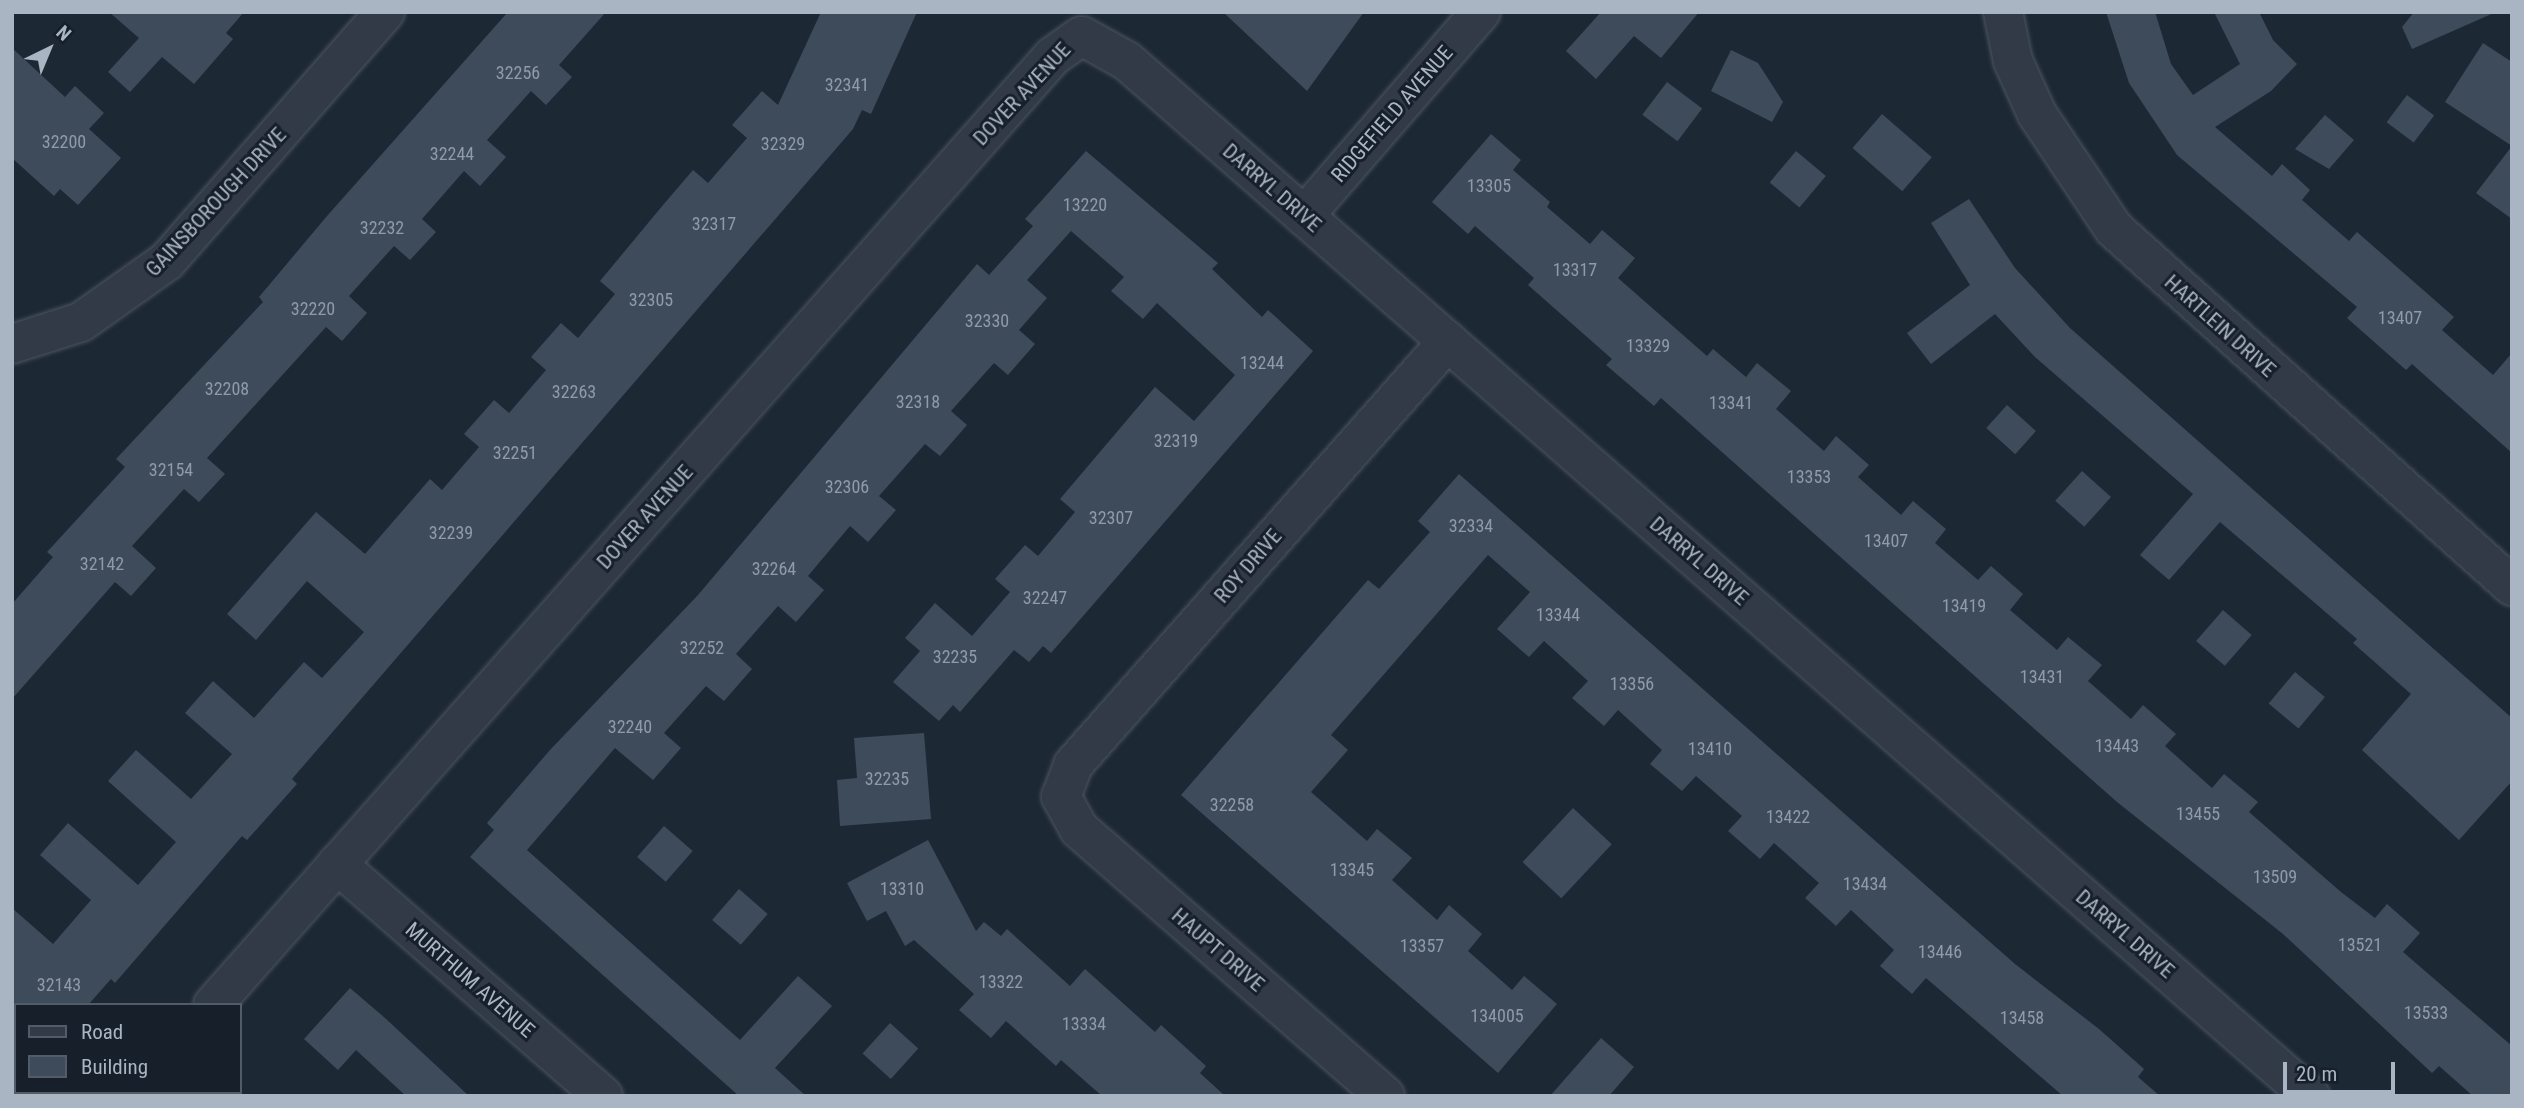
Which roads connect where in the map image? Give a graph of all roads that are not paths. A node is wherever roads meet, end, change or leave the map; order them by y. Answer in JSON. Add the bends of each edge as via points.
{"nodes":[{"id":1,"x":385,"y":12,"type":"edge"},
{"id":2,"x":1481,"y":12,"type":"edge"},
{"id":3,"x":2003,"y":12,"type":"edge"},
{"id":4,"x":1082,"y":36,"type":"joint"},
{"id":5,"x":1304,"y":216,"type":"junction"},
{"id":6,"x":1447,"y":341,"type":"junction"},
{"id":7,"x":12,"y":344,"type":"edge"},
{"id":8,"x":2512,"y":586,"type":"edge"},
{"id":9,"x":1061,"y":797,"type":"joint"},
{"id":10,"x":337,"y":864,"type":"junction"},
{"id":11,"x":215,"y":1003,"type":"edge"},
{"id":12,"x":603,"y":1096,"type":"edge"},
{"id":13,"x":1385,"y":1096,"type":"edge"},
{"id":14,"x":2310,"y":1096,"type":"edge"}],
"edges":[{"from":1,"to":7,"type":"street","name":"GAINSBOROUGH DRIVE","via":[[167,261],[81,322]]},
{"from":2,"to":5,"type":"street","name":"RIDGEFIELD AVENUE"},
{"from":3,"to":8,"type":"street","name":"HARTLEIN DRIVE","via":[[2014,61],[2037,114],[2114,229]]},
{"from":4,"to":5,"type":"street","name":"DARRYL DRIVE","via":[[1110,47]]},
{"from":4,"to":10,"type":"street","name":"DOVER AVENUE","via":[[1053,56]]},
{"from":5,"to":6,"type":"street","name":"DARRYL DRIVE"},
{"from":6,"to":9,"type":"street","name":"ROY DRIVE","via":[[1073,765]]},
{"from":6,"to":14,"type":"street","name":"DARRYL DRIVE"},
{"from":9,"to":13,"type":"street","name":"HAUPT DRIVE","via":[[1079,829]]},
{"from":10,"to":11,"type":"street","name":"DOVER AVENUE"},
{"from":10,"to":12,"type":"street","name":"MURTHUM AVENUE"}]}
